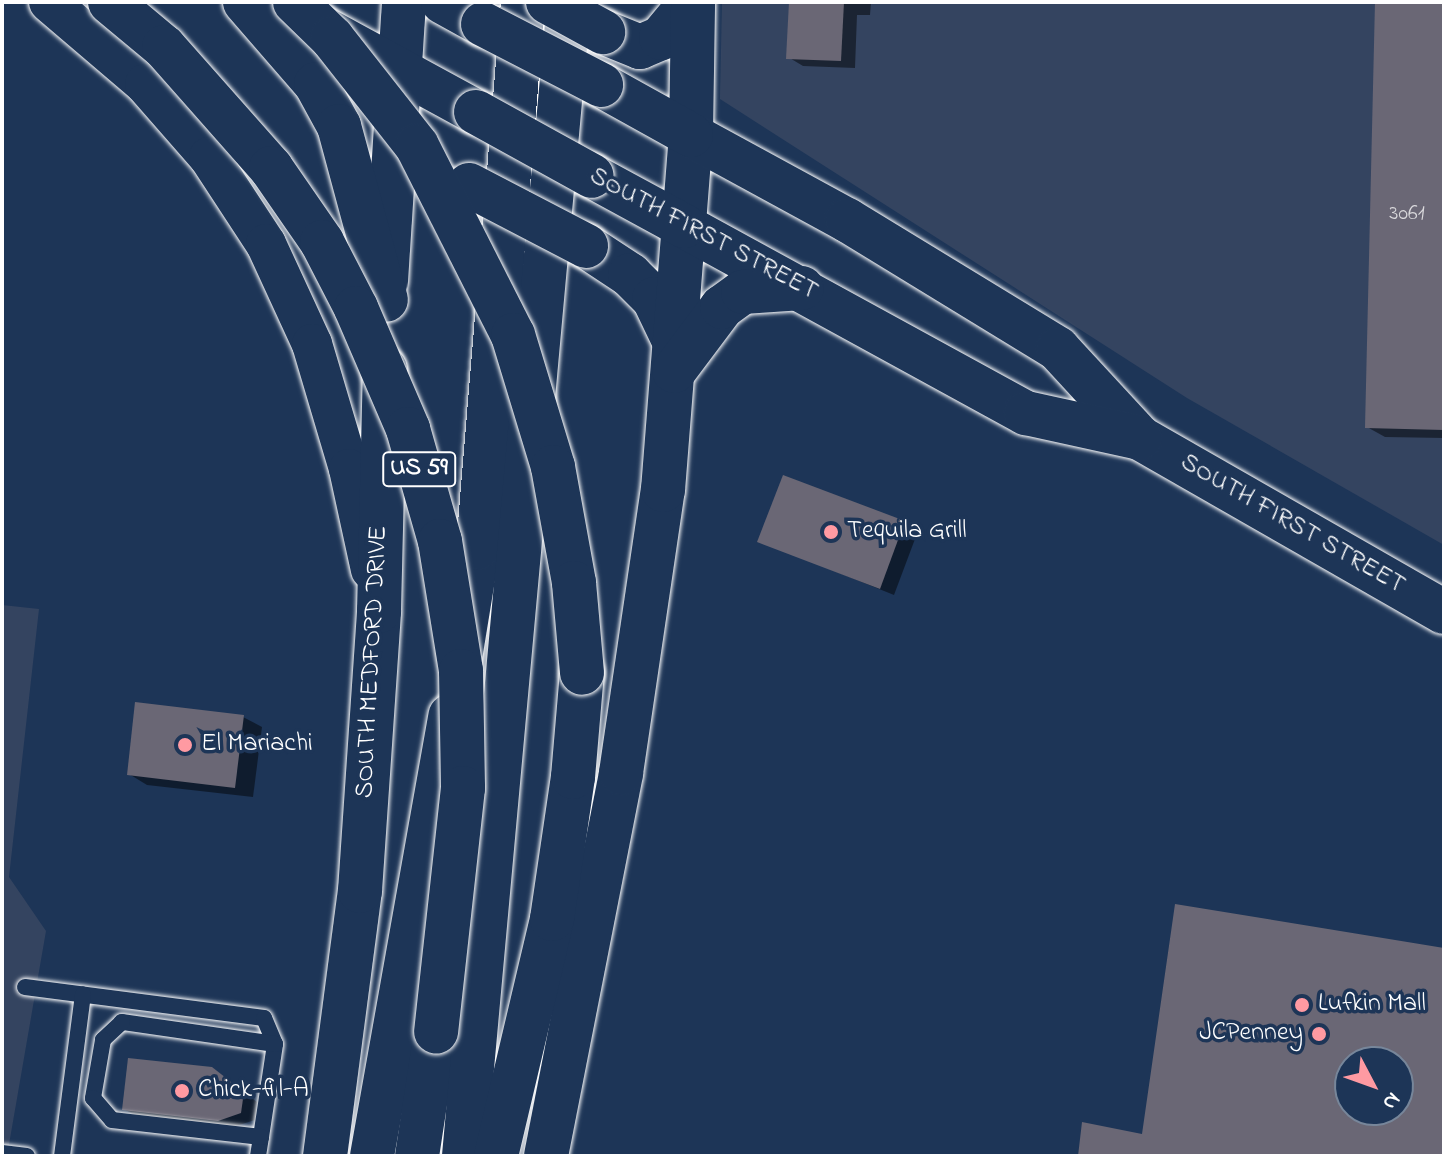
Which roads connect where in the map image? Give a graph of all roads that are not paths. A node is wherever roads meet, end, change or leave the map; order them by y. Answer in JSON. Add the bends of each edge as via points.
{"nodes":[{"id":1,"x":49,"y":2,"type":"edge"},
{"id":2,"x":110,"y":2,"type":"edge"},
{"id":3,"x":245,"y":2,"type":"edge"},
{"id":4,"x":276,"y":2,"type":"edge"},
{"id":5,"x":295,"y":2,"type":"edge"},
{"id":6,"x":404,"y":2,"type":"edge"},
{"id":7,"x":443,"y":2,"type":"edge"},
{"id":8,"x":523,"y":2,"type":"edge"},
{"id":9,"x":548,"y":2,"type":"edge"},
{"id":10,"x":569,"y":2,"type":"edge"},
{"id":11,"x":692,"y":2,"type":"edge"},
{"id":12,"x":398,"y":70,"type":"junction"},
{"id":13,"x":691,"y":135,"type":"junction"},
{"id":14,"x":392,"y":185,"type":"junction"},
{"id":15,"x":684,"y":226,"type":"junction"},
{"id":16,"x":802,"y":288,"type":"junction"},
{"id":17,"x":386,"y":300,"type":"junction"},
{"id":18,"x":676,"y":359,"type":"junction"},
{"id":19,"x":1140,"y":438,"type":"junction"},
{"id":20,"x":379,"y":611,"type":"junction"},
{"id":21,"x":1444,"y":612,"type":"edge"},
{"id":22,"x":25,"y":987,"type":"dead end"},
{"id":23,"x":83,"y":994,"type":"junction"},
{"id":24,"x":275,"y":1044,"type":"junction"},
{"id":25,"x":261,"y":1137,"type":"junction"},
{"id":26,"x":2,"y":1153,"type":"edge"},
{"id":27,"x":27,"y":1156,"type":"edge"},
{"id":28,"x":62,"y":1156,"type":"edge"},
{"id":29,"x":258,"y":1156,"type":"edge"},
{"id":30,"x":325,"y":1156,"type":"edge"},
{"id":31,"x":372,"y":1156,"type":"edge"},
{"id":32,"x":417,"y":1156,"type":"edge"},
{"id":33,"x":464,"y":1156,"type":"edge"},
{"id":34,"x":496,"y":1156,"type":"edge"},
{"id":35,"x":546,"y":1156,"type":"edge"}],
"edges":[{"from":1,"to":20,"type":"street","via":[[145,84],[209,157],[266,244],[312,344],[349,469]]},
{"from":2,"to":32,"type":"main road","number":"US 59","bridge":true,"via":[[164,47],[271,168],[322,242],[408,429],[440,541],[461,671],[463,788]]},
{"from":3,"to":17,"type":"main road","via":[[316,84],[339,126]]},
{"from":4,"to":12,"type":"main road","name":"SOUTH FIRST STREET"},
{"from":5,"to":34,"type":"main road","bridge":true,"via":[[332,38],[417,146],[513,335],[553,467],[574,583],[582,673],[573,777],[552,919]]},
{"from":6,"to":12,"type":"main road","name":"SOUTH MEDFORD DRIVE"},
{"from":7,"to":13,"type":"main road","name":"SOUTH FIRST STREET","bridge":true},
{"from":8,"to":31,"type":"main road","via":[[478,548]]},
{"from":9,"to":11,"type":"main road","bridge":true,"via":[[640,47],[661,38]]},
{"from":10,"to":33,"type":"main road"},
{"from":11,"to":13,"type":"main road"},
{"from":12,"to":14,"type":"main road","name":"SOUTH MEDFORD DRIVE"},
{"from":12,"to":15,"type":"main road","name":"SOUTH FIRST STREET","bridge":true},
{"from":13,"to":15,"type":"main road"},
{"from":13,"to":19,"type":"main road","name":"SOUTH FIRST STREET","via":[[847,220],[1058,349]]},
{"from":14,"to":17,"type":"main road","name":"SOUTH MEDFORD DRIVE"},
{"from":14,"to":18,"type":"main road","bridge":true,"via":[[446,176],[586,246],[654,299]]},
{"from":15,"to":16,"type":"main road","name":"SOUTH FIRST STREET"},
{"from":15,"to":18,"type":"main road"},
{"from":16,"to":18,"type":"main road","via":[[743,292],[722,307]]},
{"from":16,"to":19,"type":"main road","name":"SOUTH FIRST STREET","via":[[1026,413]]},
{"from":17,"to":20,"type":"main road","name":"SOUTH MEDFORD DRIVE"},
{"from":18,"to":35,"type":"main road","via":[[663,490],[621,773]]},
{"from":19,"to":21,"type":"main road","name":"SOUTH FIRST STREET"},
{"from":20,"to":30,"type":"main road","name":"SOUTH MEDFORD DRIVE","via":[[358,908]]},
{"from":22,"to":23,"type":"lane"},
{"from":23,"to":24,"type":"lane","via":[[264,1018]]},
{"from":23,"to":28,"type":"lane"},
{"from":24,"to":25,"type":"lane"},
{"from":24,"to":25,"type":"lane","via":[[122,1022],[103,1040],[93,1098],[112,1120]]},
{"from":25,"to":29,"type":"lane"},
{"from":26,"to":27,"type":"lane"}]}
